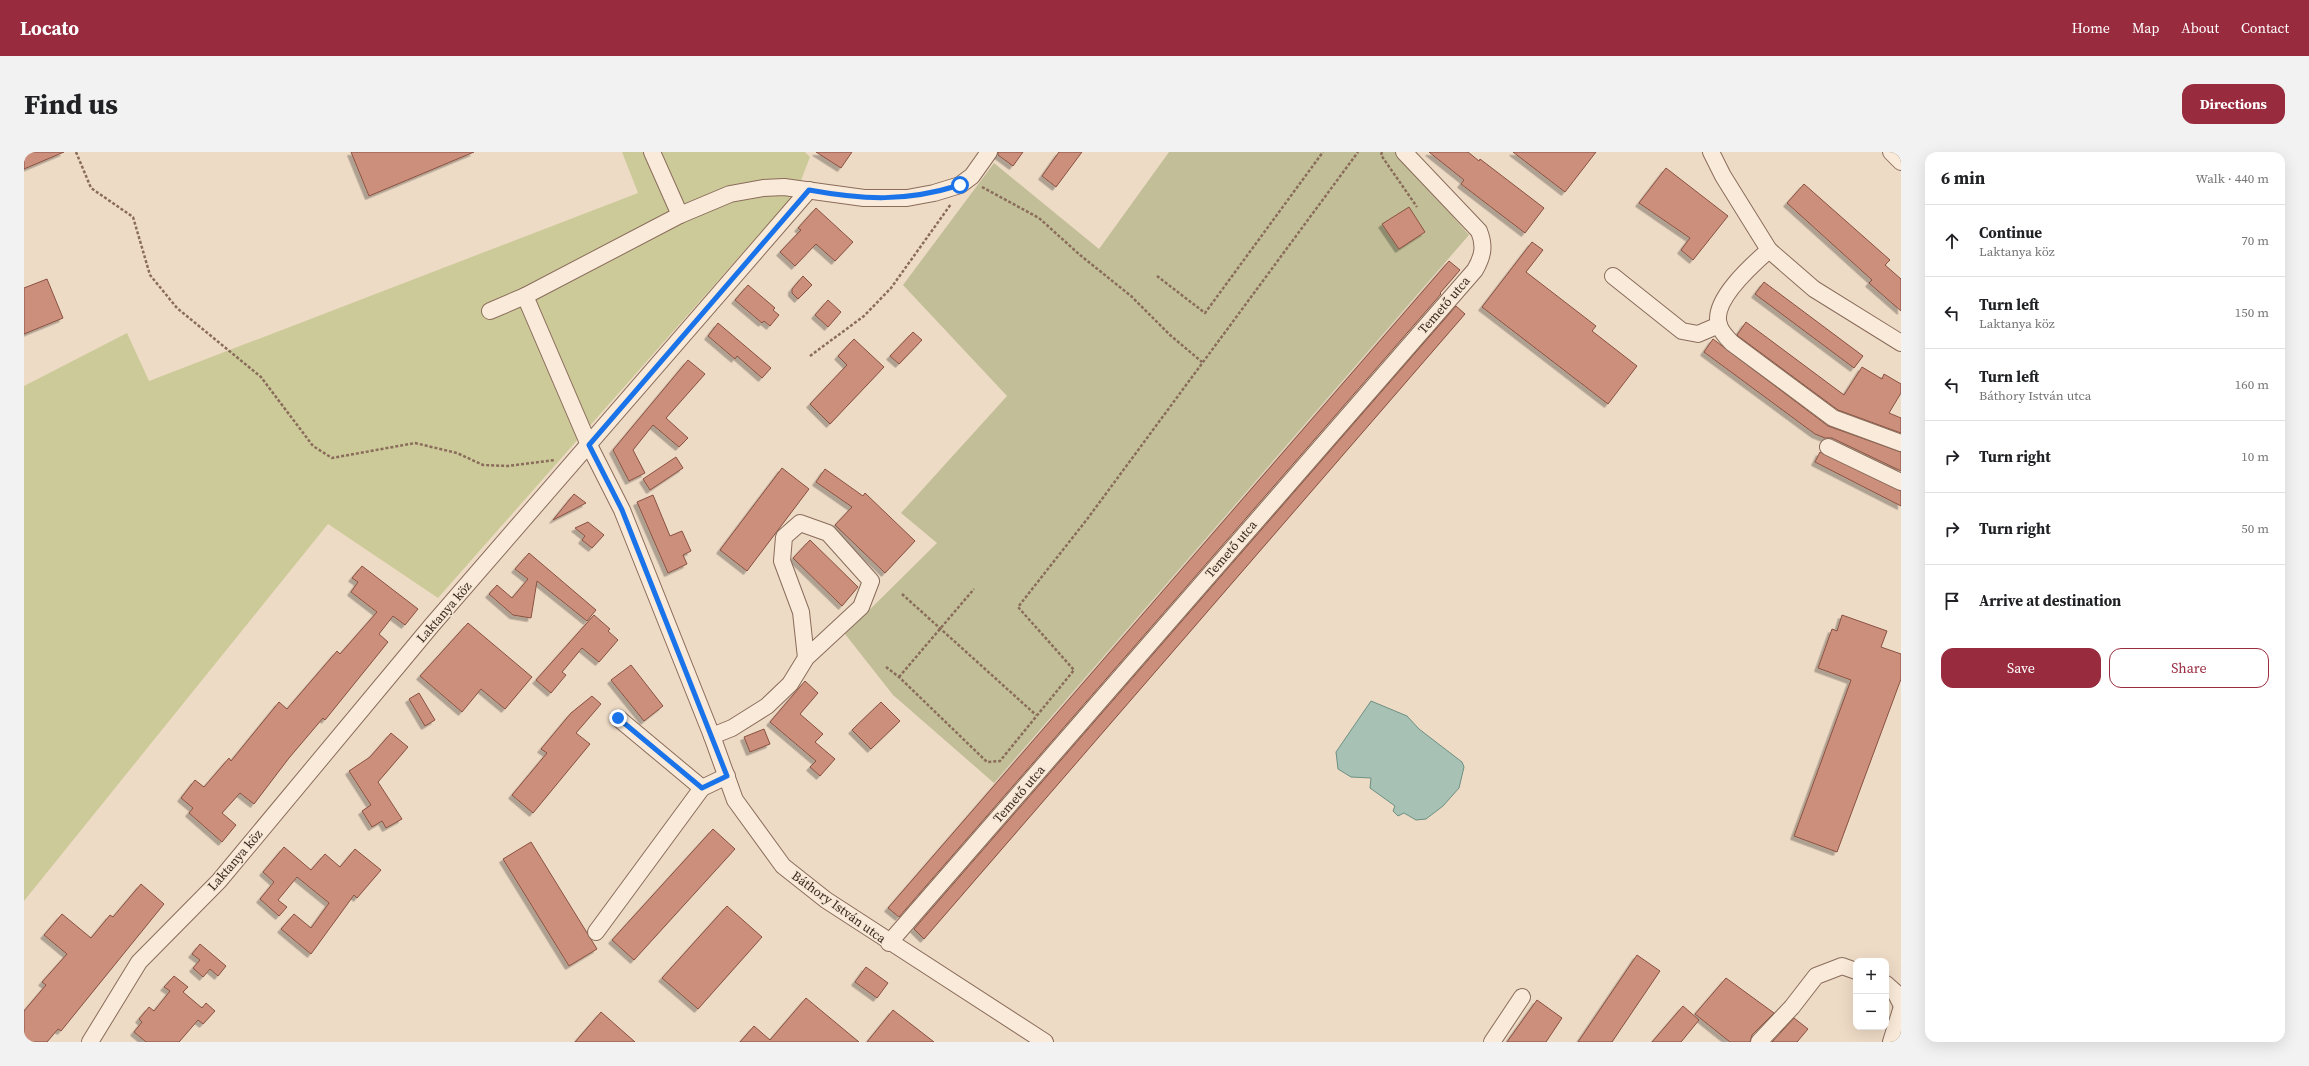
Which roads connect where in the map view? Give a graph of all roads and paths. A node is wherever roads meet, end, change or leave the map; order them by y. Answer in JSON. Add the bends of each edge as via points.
{"nodes":[{"id":1,"x":76,"y":152,"type":"edge"},
{"id":2,"x":652,"y":152,"type":"edge"},
{"id":3,"x":989,"y":152,"type":"edge"},
{"id":4,"x":1323,"y":152,"type":"edge"},
{"id":5,"x":1358,"y":152,"type":"edge"},
{"id":6,"x":1382,"y":152,"type":"edge"},
{"id":7,"x":1404,"y":152,"type":"edge"},
{"id":8,"x":1711,"y":152,"type":"edge"},
{"id":9,"x":1891,"y":152,"type":"edge"},
{"id":10,"x":1901,"y":162,"type":"edge"},
{"id":11,"x":972,"y":176,"type":"junction"},
{"id":12,"x":809,"y":190,"type":"junction"},
{"id":13,"x":954,"y":200,"type":"dead end"},
{"id":14,"x":1417,"y":207,"type":"dead end"},
{"id":15,"x":680,"y":215,"type":"junction"},
{"id":16,"x":1769,"y":250,"type":"junction"},
{"id":17,"x":1157,"y":276,"type":"dead end"},
{"id":18,"x":1613,"y":276,"type":"dead end"},
{"id":19,"x":525,"y":296,"type":"junction"},
{"id":20,"x":490,"y":311,"type":"dead end"},
{"id":21,"x":1719,"y":324,"type":"junction"},
{"id":22,"x":1901,"y":343,"type":"edge"},
{"id":23,"x":810,"y":356,"type":"dead end"},
{"id":24,"x":1202,"y":362,"type":"junction"},
{"id":25,"x":1901,"y":443,"type":"edge"},
{"id":26,"x":1828,"y":447,"type":"dead end"},
{"id":27,"x":584,"y":451,"type":"junction"},
{"id":28,"x":1901,"y":482,"type":"edge"},
{"id":29,"x":974,"y":589,"type":"dead end"},
{"id":30,"x":902,"y":594,"type":"dead end"},
{"id":31,"x":941,"y":629,"type":"junction"},
{"id":32,"x":806,"y":658,"type":"junction"},
{"id":33,"x":886,"y":667,"type":"dead end"},
{"id":34,"x":899,"y":676,"type":"junction"},
{"id":35,"x":1036,"y":715,"type":"junction"},
{"id":36,"x":618,"y":718,"type":"dead end"},
{"id":37,"x":712,"y":736,"type":"junction"},
{"id":38,"x":727,"y":776,"type":"junction"},
{"id":39,"x":702,"y":788,"type":"junction"},
{"id":40,"x":596,"y":932,"type":"dead end"},
{"id":41,"x":889,"y":943,"type":"junction"},
{"id":42,"x":1853,"y":970,"type":"edge"},
{"id":43,"x":1889,"y":987,"type":"edge"},
{"id":44,"x":1522,"y":997,"type":"dead end"},
{"id":45,"x":1901,"y":1004,"type":"edge"},
{"id":46,"x":1901,"y":1010,"type":"edge"},
{"id":47,"x":90,"y":1042,"type":"edge"},
{"id":48,"x":1045,"y":1042,"type":"edge"},
{"id":49,"x":1492,"y":1042,"type":"edge"},
{"id":50,"x":1759,"y":1042,"type":"edge"},
{"id":51,"x":1891,"y":1042,"type":"edge"}],
"edges":[{"from":1,"to":27,"type":"path","via":[[91,188],[133,217],[150,275],[177,308],[261,378],[314,446],[332,458],[415,443],[457,453],[483,465],[508,466]]},
{"from":2,"to":15,"type":"street"},
{"from":3,"to":11,"type":"street"},
{"from":4,"to":17,"type":"path","via":[[1205,313]]},
{"from":5,"to":24,"type":"path"},
{"from":6,"to":14,"type":"path","via":[[1381,155]]},
{"from":7,"to":41,"type":"street","name":"Temető utca","via":[[1479,231],[1483,240],[1483,253],[1475,270]]},
{"from":8,"to":16,"type":"street"},
{"from":9,"to":10,"type":"street"},
{"from":11,"to":12,"type":"street","via":[[960,185],[907,198],[864,198]]},
{"from":11,"to":24,"type":"path","via":[[973,180],[985,189],[1039,218],[1131,296],[1170,335]]},
{"from":12,"to":15,"type":"street","via":[[763,188],[730,194]]},
{"from":12,"to":27,"type":"street","name":"Laktanya köz"},
{"from":13,"to":23,"type":"path","via":[[891,288],[864,316]]},
{"from":15,"to":19,"type":"street"},
{"from":16,"to":21,"type":"street","via":[[1741,276],[1726,298]]},
{"from":16,"to":22,"type":"street","via":[[1814,289]]},
{"from":18,"to":21,"type":"street","via":[[1682,331],[1698,334]]},
{"from":19,"to":20,"type":"street"},
{"from":19,"to":27,"type":"street","name":"Báthory István utca"},
{"from":21,"to":25,"type":"street","via":[[1732,343],[1833,418]]},
{"from":24,"to":35,"type":"path","via":[[1088,518],[1018,607],[1074,670]]},
{"from":26,"to":28,"type":"street"},
{"from":27,"to":37,"type":"street","name":"Báthory István utca","via":[[622,510]]},
{"from":27,"to":47,"type":"street","name":"Laktanya köz","via":[[432,625],[219,881],[139,962]]},
{"from":29,"to":31,"type":"path"},
{"from":30,"to":31,"type":"path"},
{"from":31,"to":34,"type":"path"},
{"from":31,"to":35,"type":"path"},
{"from":32,"to":32,"type":"street","via":[[861,607],[871,580],[828,533],[800,523],[784,537],[782,561],[801,612]]},
{"from":32,"to":37,"type":"street","via":[[790,684],[767,706],[732,728]]},
{"from":33,"to":34,"type":"path"},
{"from":34,"to":35,"type":"path","via":[[987,762],[1000,761]]},
{"from":36,"to":39,"type":"street"},
{"from":37,"to":38,"type":"street","name":"Báthory István utca"},
{"from":38,"to":39,"type":"street"},
{"from":38,"to":41,"type":"street","name":"Báthory István utca","via":[[736,800],[783,866],[826,900]]},
{"from":39,"to":40,"type":"street"},
{"from":41,"to":48,"type":"street","name":"Báthory István utca"},
{"from":42,"to":50,"type":"street","via":[[1842,966],[1816,976],[1792,1007]]},
{"from":43,"to":45,"type":"street"},
{"from":44,"to":49,"type":"street"},
{"from":46,"to":51,"type":"street"}]}
